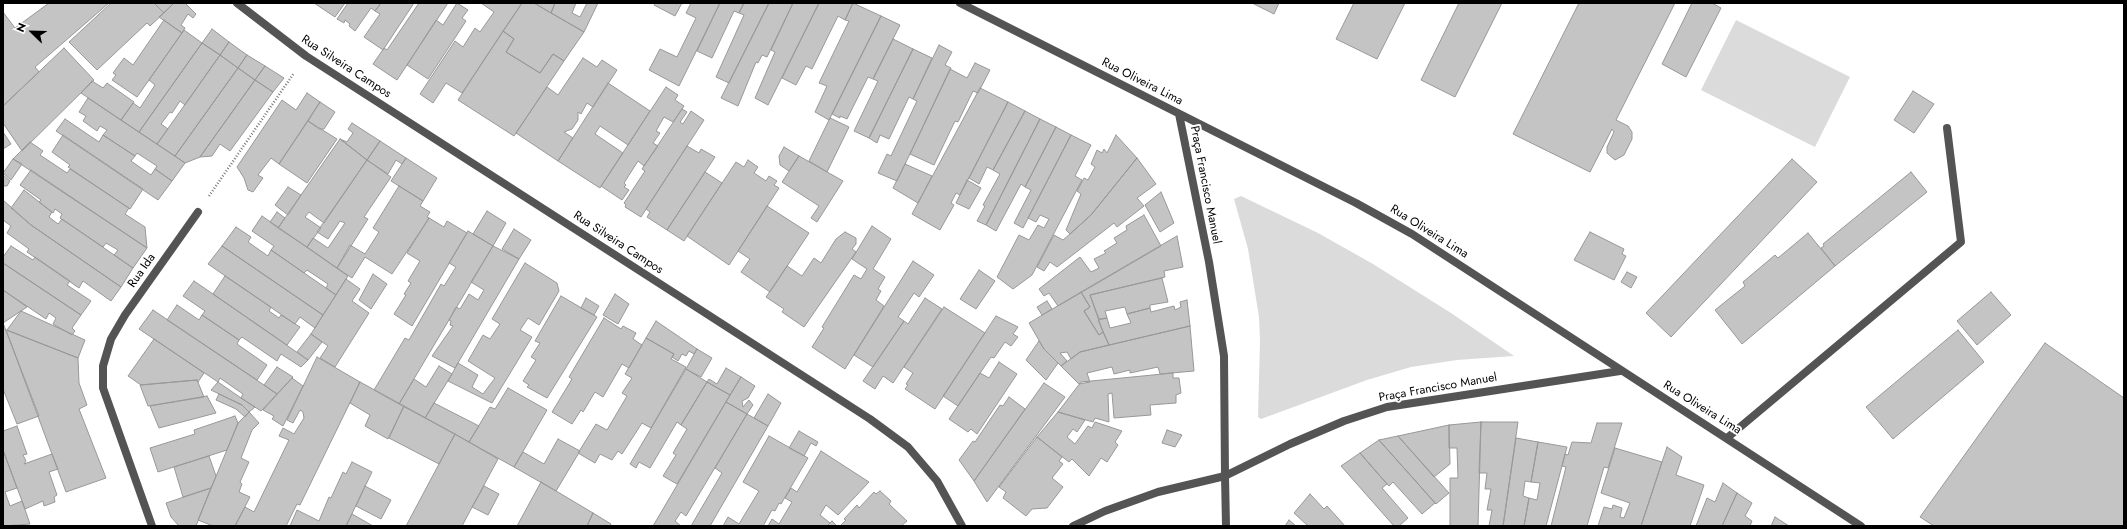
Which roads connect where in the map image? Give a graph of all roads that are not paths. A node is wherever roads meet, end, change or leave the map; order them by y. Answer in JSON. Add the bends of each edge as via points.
{"nodes":[{"id":1,"x":237,"y":3,"type":"edge"},
{"id":2,"x":960,"y":3,"type":"edge"},
{"id":3,"x":1179,"y":114,"type":"junction"},
{"id":4,"x":1947,"y":128,"type":"dead end"},
{"id":5,"x":198,"y":212,"type":"road end"},
{"id":6,"x":1620,"y":371,"type":"junction"},
{"id":7,"x":1728,"y":438,"type":"junction"},
{"id":8,"x":1225,"y":476,"type":"junction"},
{"id":9,"x":152,"y":526,"type":"edge"},
{"id":10,"x":962,"y":526,"type":"edge"},
{"id":11,"x":1073,"y":526,"type":"edge"},
{"id":12,"x":1226,"y":526,"type":"edge"},
{"id":13,"x":1861,"y":526,"type":"edge"}],
"edges":[{"from":1,"to":10,"type":"street","name":"Rua Silveira Campos","via":[[306,56],[870,419],[908,447],[937,481]]},
{"from":2,"to":3,"type":"street","name":"Rua Oliveira Lima"},
{"from":3,"to":6,"type":"street","name":"Rua Oliveira Lima","via":[[1412,234]]},
{"from":3,"to":8,"type":"street","name":"Praça Francisco Manuel","via":[[1209,262],[1224,356]]},
{"from":4,"to":7,"type":"street","via":[[1961,242]]},
{"from":5,"to":9,"type":"street","name":"Rua Ida","via":[[125,315],[111,339],[103,366],[103,388]]},
{"from":6,"to":7,"type":"street","name":"Rua Oliveira Lima"},
{"from":6,"to":8,"type":"street","name":"Praça Francisco Manuel","via":[[1387,407],[1344,421],[1290,444]]},
{"from":7,"to":13,"type":"street","name":"Rua Oliveira Lima"},
{"from":8,"to":11,"type":"street","name":"Praça Francisco Manuel","via":[[1158,492],[1105,511]]},
{"from":8,"to":12,"type":"street","name":"Praça Francisco Manuel"}]}
